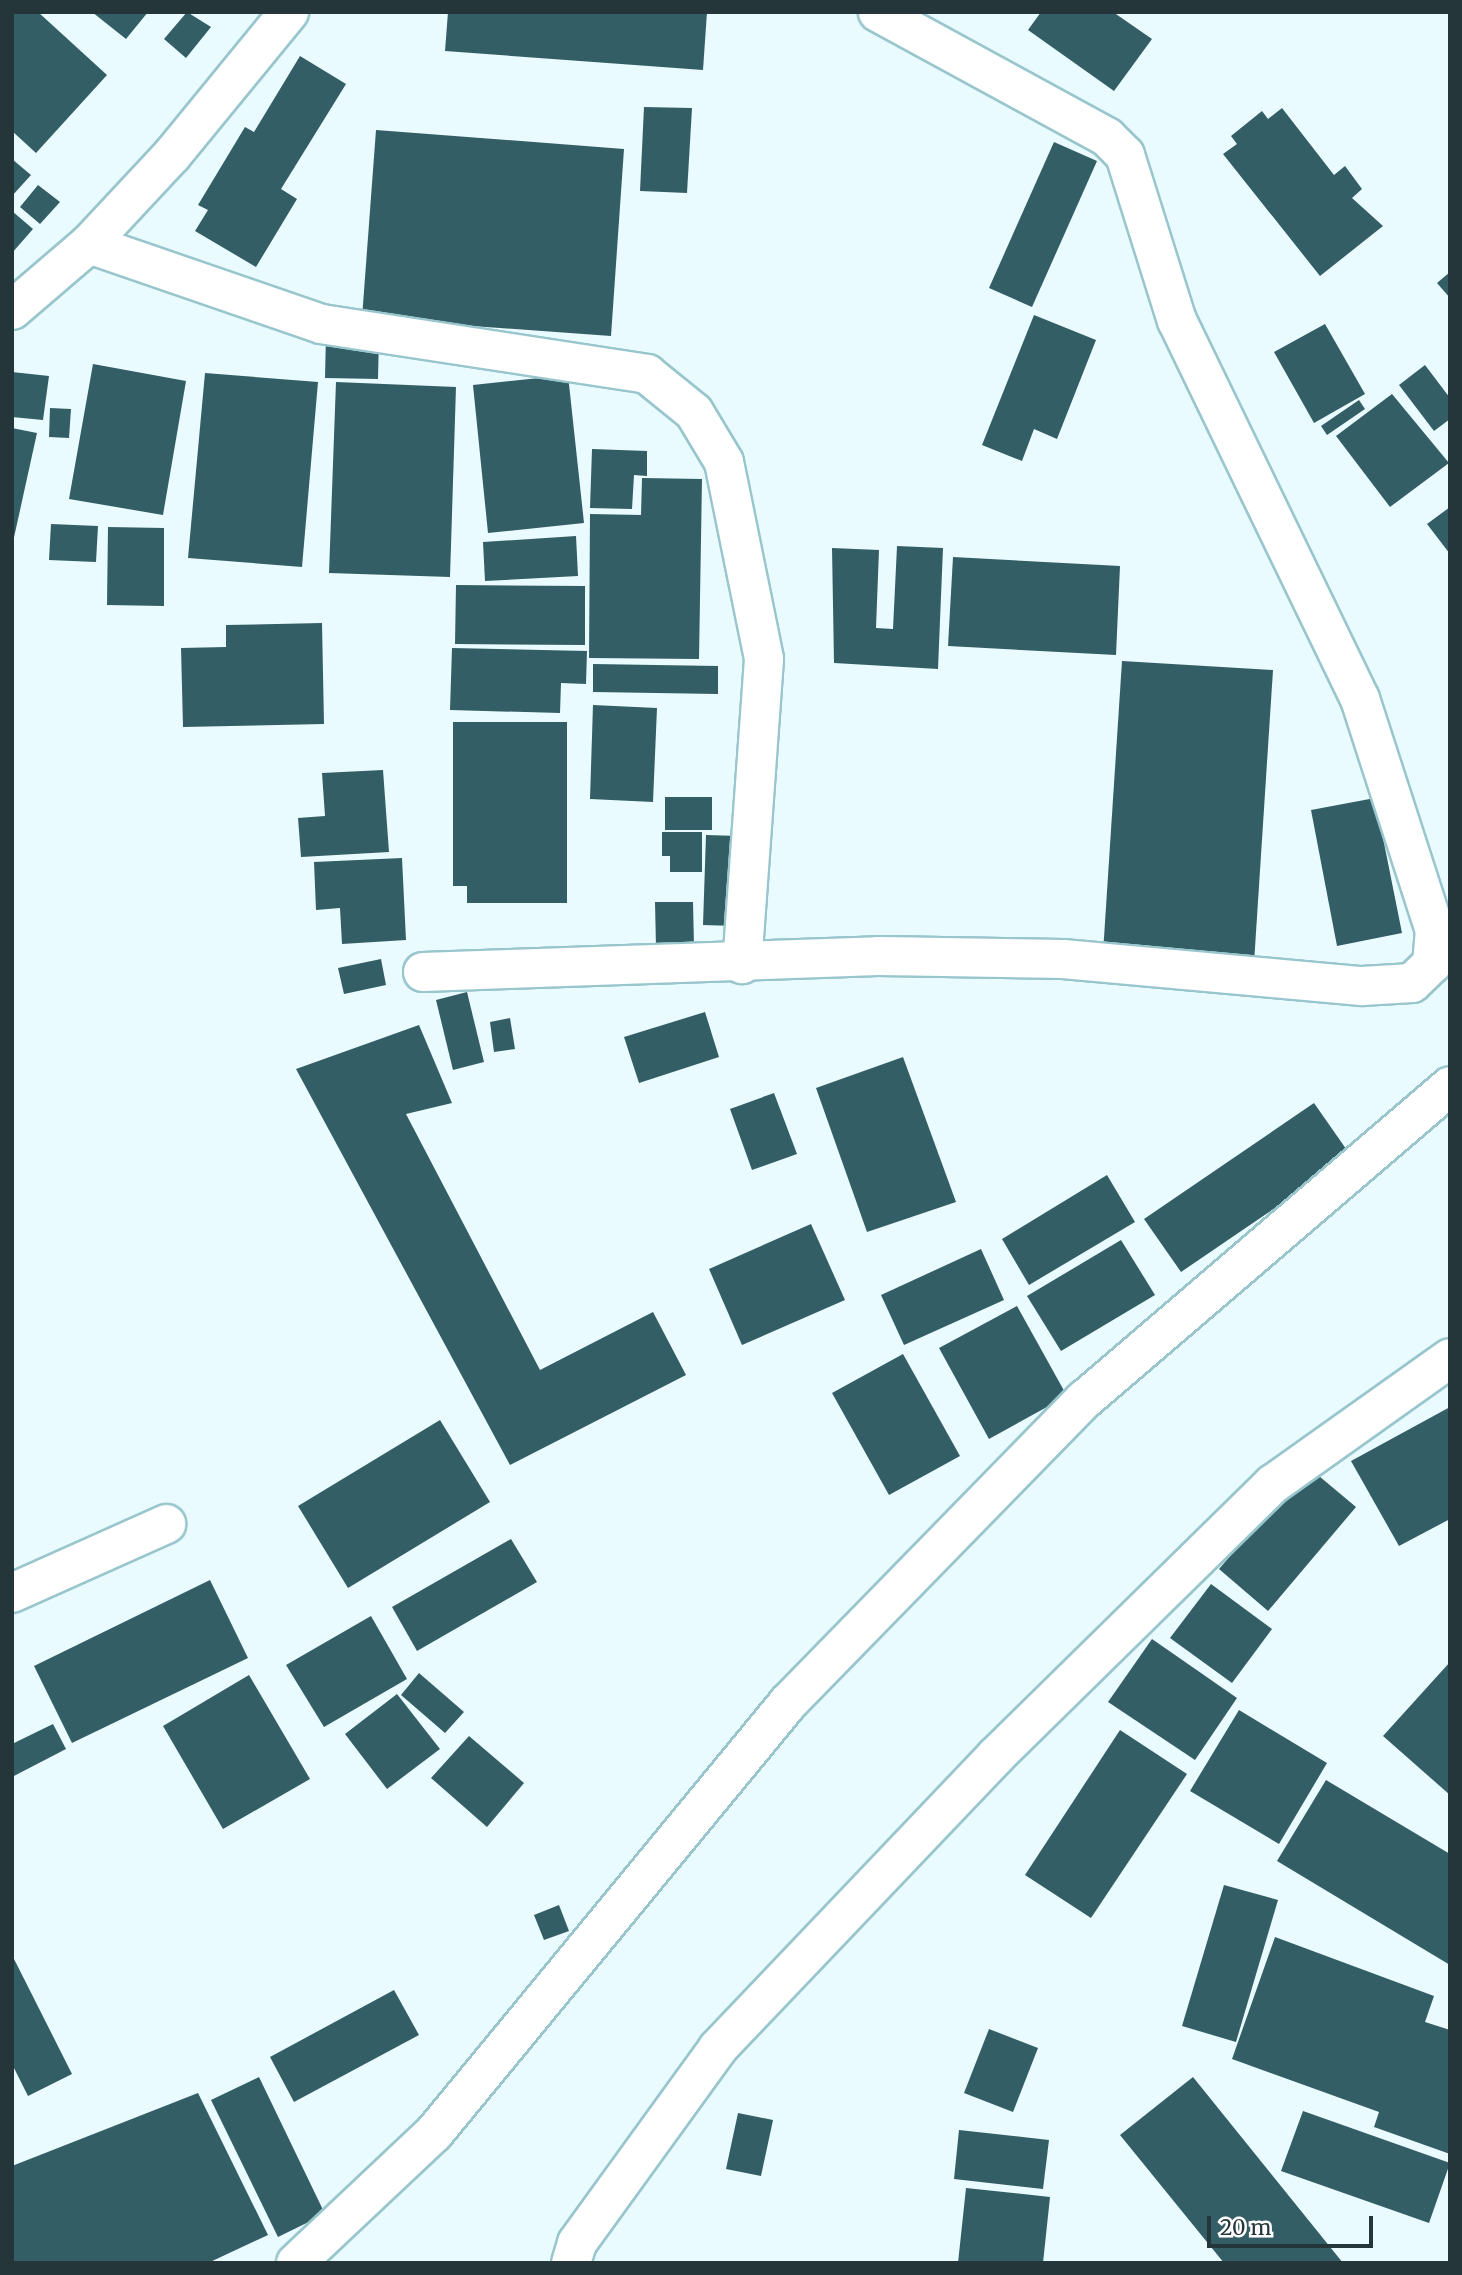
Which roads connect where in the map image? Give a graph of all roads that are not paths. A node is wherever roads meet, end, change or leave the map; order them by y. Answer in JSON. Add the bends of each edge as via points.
{"nodes":[{"id":1,"x":289,"y":12,"type":"edge"},
{"id":2,"x":878,"y":12,"type":"edge"},
{"id":3,"x":89,"y":244,"type":"junction"},
{"id":4,"x":12,"y":310,"type":"edge"},
{"id":5,"x":742,"y":964,"type":"junction"},
{"id":6,"x":423,"y":972,"type":"dead end"},
{"id":7,"x":1450,"y":1086,"type":"edge"},
{"id":8,"x":1450,"y":1358,"type":"edge"},
{"id":9,"x":166,"y":1524,"type":"dead end"},
{"id":10,"x":12,"y":1593,"type":"edge"},
{"id":11,"x":296,"y":2263,"type":"edge"},
{"id":12,"x":571,"y":2263,"type":"edge"}],
"edges":[{"from":1,"to":3,"type":"street","via":[[172,155]]},
{"from":2,"to":5,"type":"street","via":[[1107,137],[1125,155],[1177,321],[1360,699],[1435,931],[1432,964],[1412,983],[1362,986],[1063,959],[878,957]]},
{"from":3,"to":4,"type":"street"},
{"from":3,"to":5,"type":"street","via":[[321,324],[648,374],[694,412],[724,462],[764,659]]},
{"from":5,"to":6,"type":"street","via":[[581,963]]},
{"from":7,"to":11,"type":"street","via":[[1075,1410],[788,1703],[434,2133]]},
{"from":8,"to":12,"type":"street","via":[[1273,1485],[996,1756],[718,2048],[577,2243]]},
{"from":9,"to":10,"type":"street"}]}
